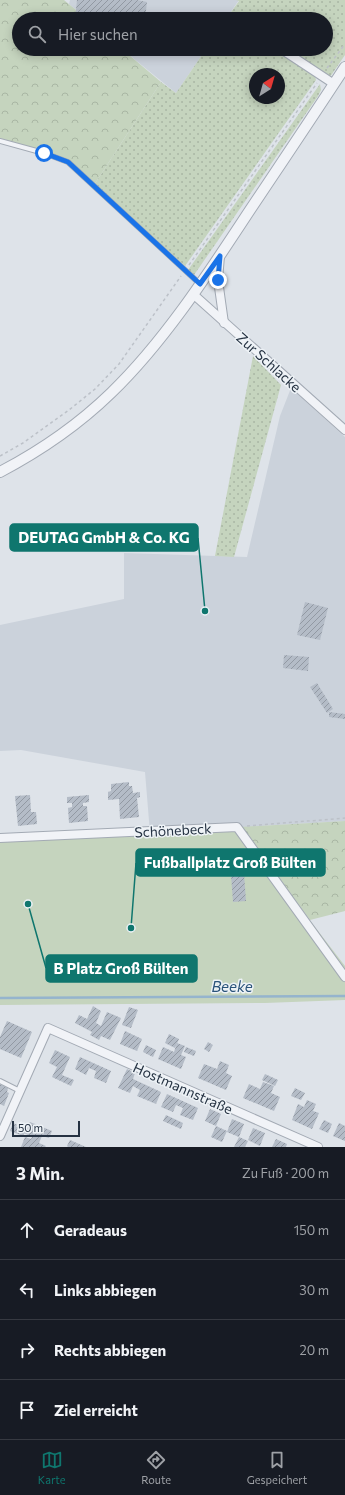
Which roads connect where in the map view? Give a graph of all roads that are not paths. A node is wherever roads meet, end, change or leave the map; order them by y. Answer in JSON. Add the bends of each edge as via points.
{"nodes":[{"id":1,"x":292,"y":56,"type":"edge"},
{"id":2,"x":345,"y":67,"type":"edge"},
{"id":3,"x":334,"y":84,"type":"junction"},
{"id":4,"x":0,"y":141,"type":"edge"},
{"id":5,"x":220,"y":256,"type":"junction"},
{"id":6,"x":200,"y":284,"type":"junction"},
{"id":7,"x":193,"y":294,"type":"junction"},
{"id":8,"x":224,"y":323,"type":"junction"},
{"id":9,"x":345,"y":430,"type":"edge"},
{"id":10,"x":0,"y":472,"type":"edge"},
{"id":11,"x":0,"y":838,"type":"edge"},
{"id":12,"x":345,"y":977,"type":"edge"},
{"id":13,"x":0,"y":1081,"type":"edge"},
{"id":14,"x":20,"y":1091,"type":"junction"},
{"id":15,"x":0,"y":1136,"type":"edge"},
{"id":16,"x":318,"y":1147,"type":"edge"}],
"edges":[{"from":1,"to":3,"type":"street"},
{"from":2,"to":3,"type":"street"},
{"from":3,"to":5,"type":"street"},
{"from":4,"to":6,"type":"lane","via":[[68,162]]},
{"from":5,"to":6,"type":"street"},
{"from":5,"to":8,"type":"street","via":[[218,280]]},
{"from":6,"to":7,"type":"street"},
{"from":7,"to":8,"type":"street","name":"Zur Schlacke"},
{"from":7,"to":10,"type":"street","via":[[142,360],[111,393],[59,436]]},
{"from":8,"to":9,"type":"street","name":"Zur Schlacke"},
{"from":11,"to":12,"type":"street","name":"Schönebeck","via":[[237,827]]},
{"from":13,"to":14,"type":"lane"},
{"from":14,"to":15,"type":"street"},
{"from":14,"to":16,"type":"street","name":"Hostmannstraße","via":[[48,1028]]}]}
